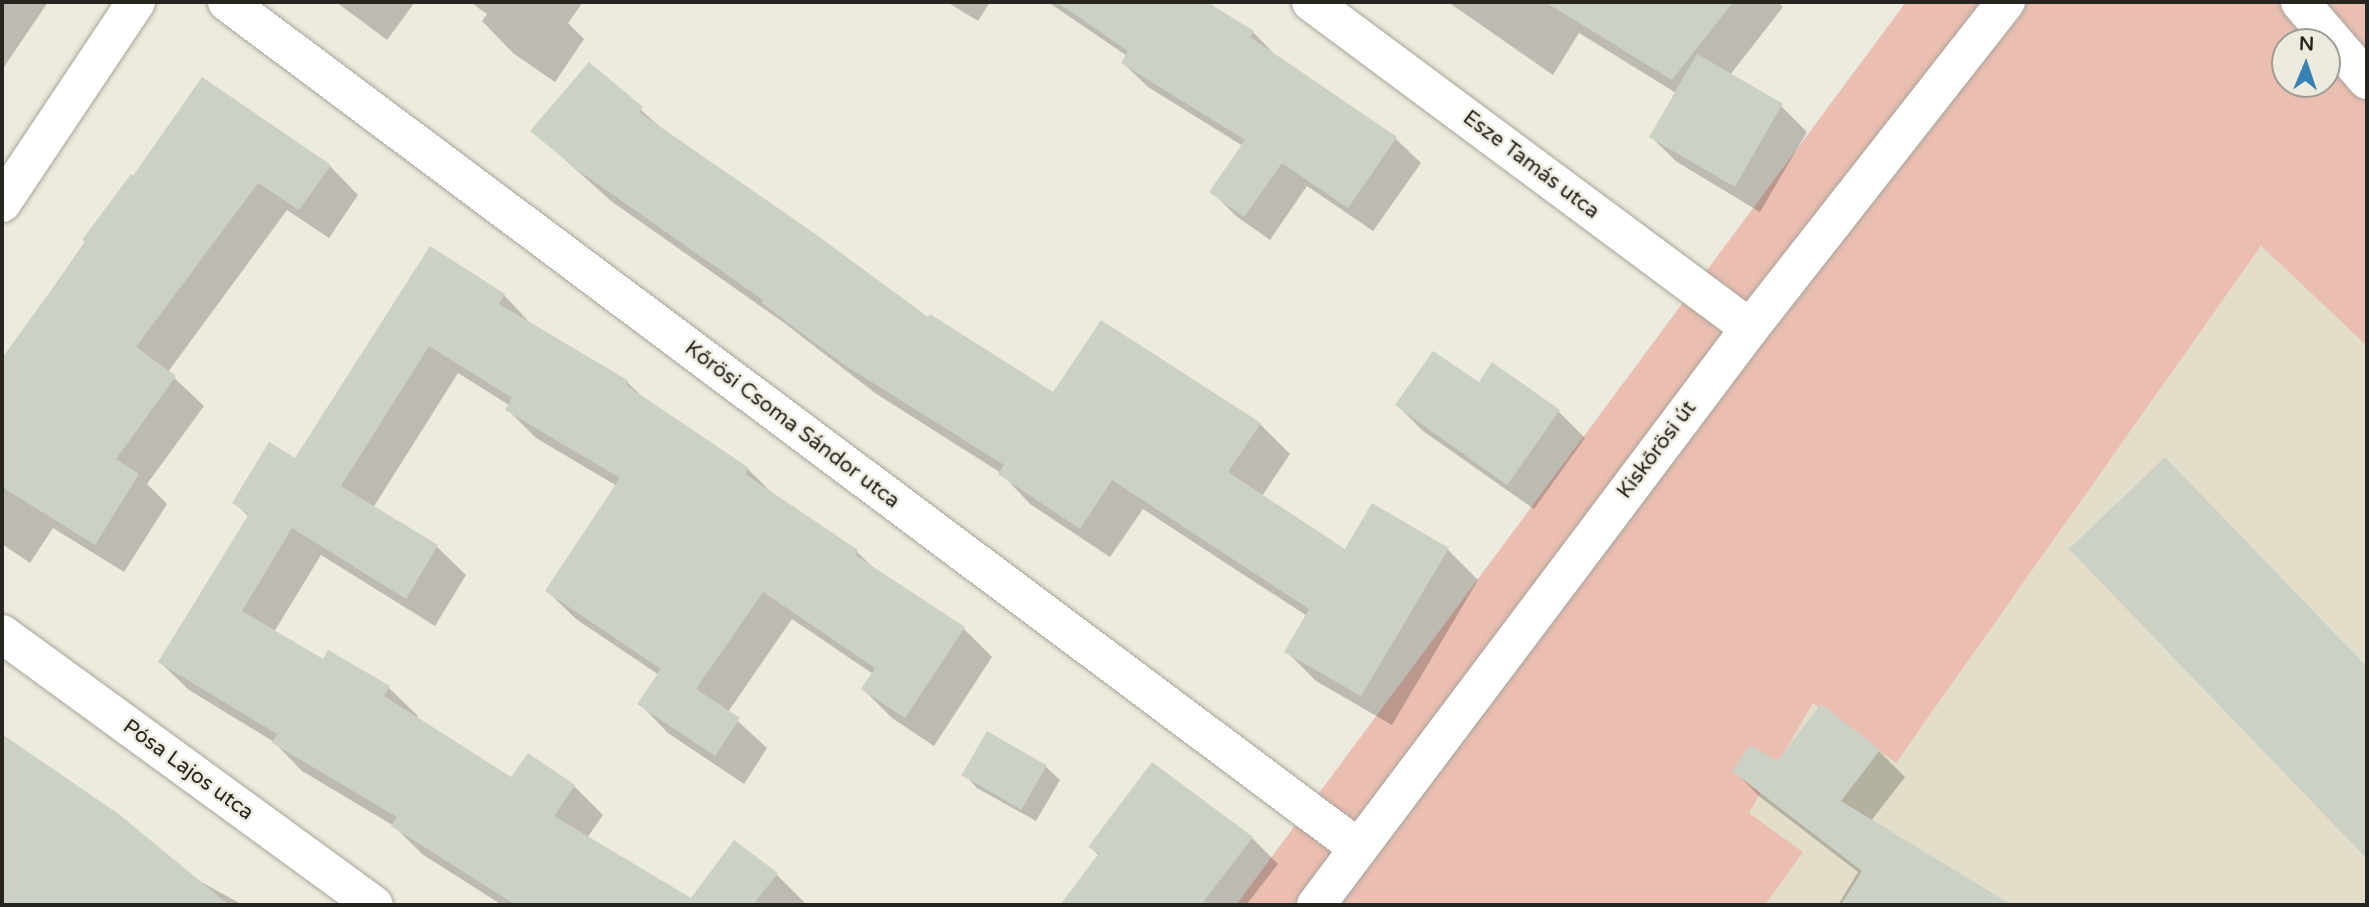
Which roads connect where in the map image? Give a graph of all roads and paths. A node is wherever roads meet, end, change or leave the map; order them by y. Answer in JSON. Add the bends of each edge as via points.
{"nodes":[{"id":1,"x":136,"y":2,"type":"edge"},
{"id":2,"x":226,"y":2,"type":"edge"},
{"id":3,"x":1311,"y":2,"type":"edge"},
{"id":4,"x":2006,"y":2,"type":"edge"},
{"id":5,"x":2300,"y":2,"type":"edge"},
{"id":6,"x":2367,"y":80,"type":"edge"},
{"id":7,"x":2,"y":203,"type":"edge"},
{"id":8,"x":1750,"y":328,"type":"junction"},
{"id":9,"x":2,"y":634,"type":"edge"},
{"id":10,"x":1357,"y":847,"type":"junction"},
{"id":11,"x":374,"y":905,"type":"edge"},
{"id":12,"x":1316,"y":905,"type":"edge"}],
"edges":[{"from":1,"to":7,"type":"street"},
{"from":2,"to":10,"type":"street","name":"Kőrösi Csoma Sándor utca"},
{"from":3,"to":8,"type":"street","name":"Esze Tamás utca"},
{"from":4,"to":8,"type":"street","name":"Kiskőrösi út"},
{"from":5,"to":6,"type":"street"},
{"from":8,"to":10,"type":"street","name":"Kiskőrösi út"},
{"from":9,"to":11,"type":"street","name":"Pósa Lajos utca"},
{"from":10,"to":12,"type":"street","name":"Kiskőrösi út"}]}
